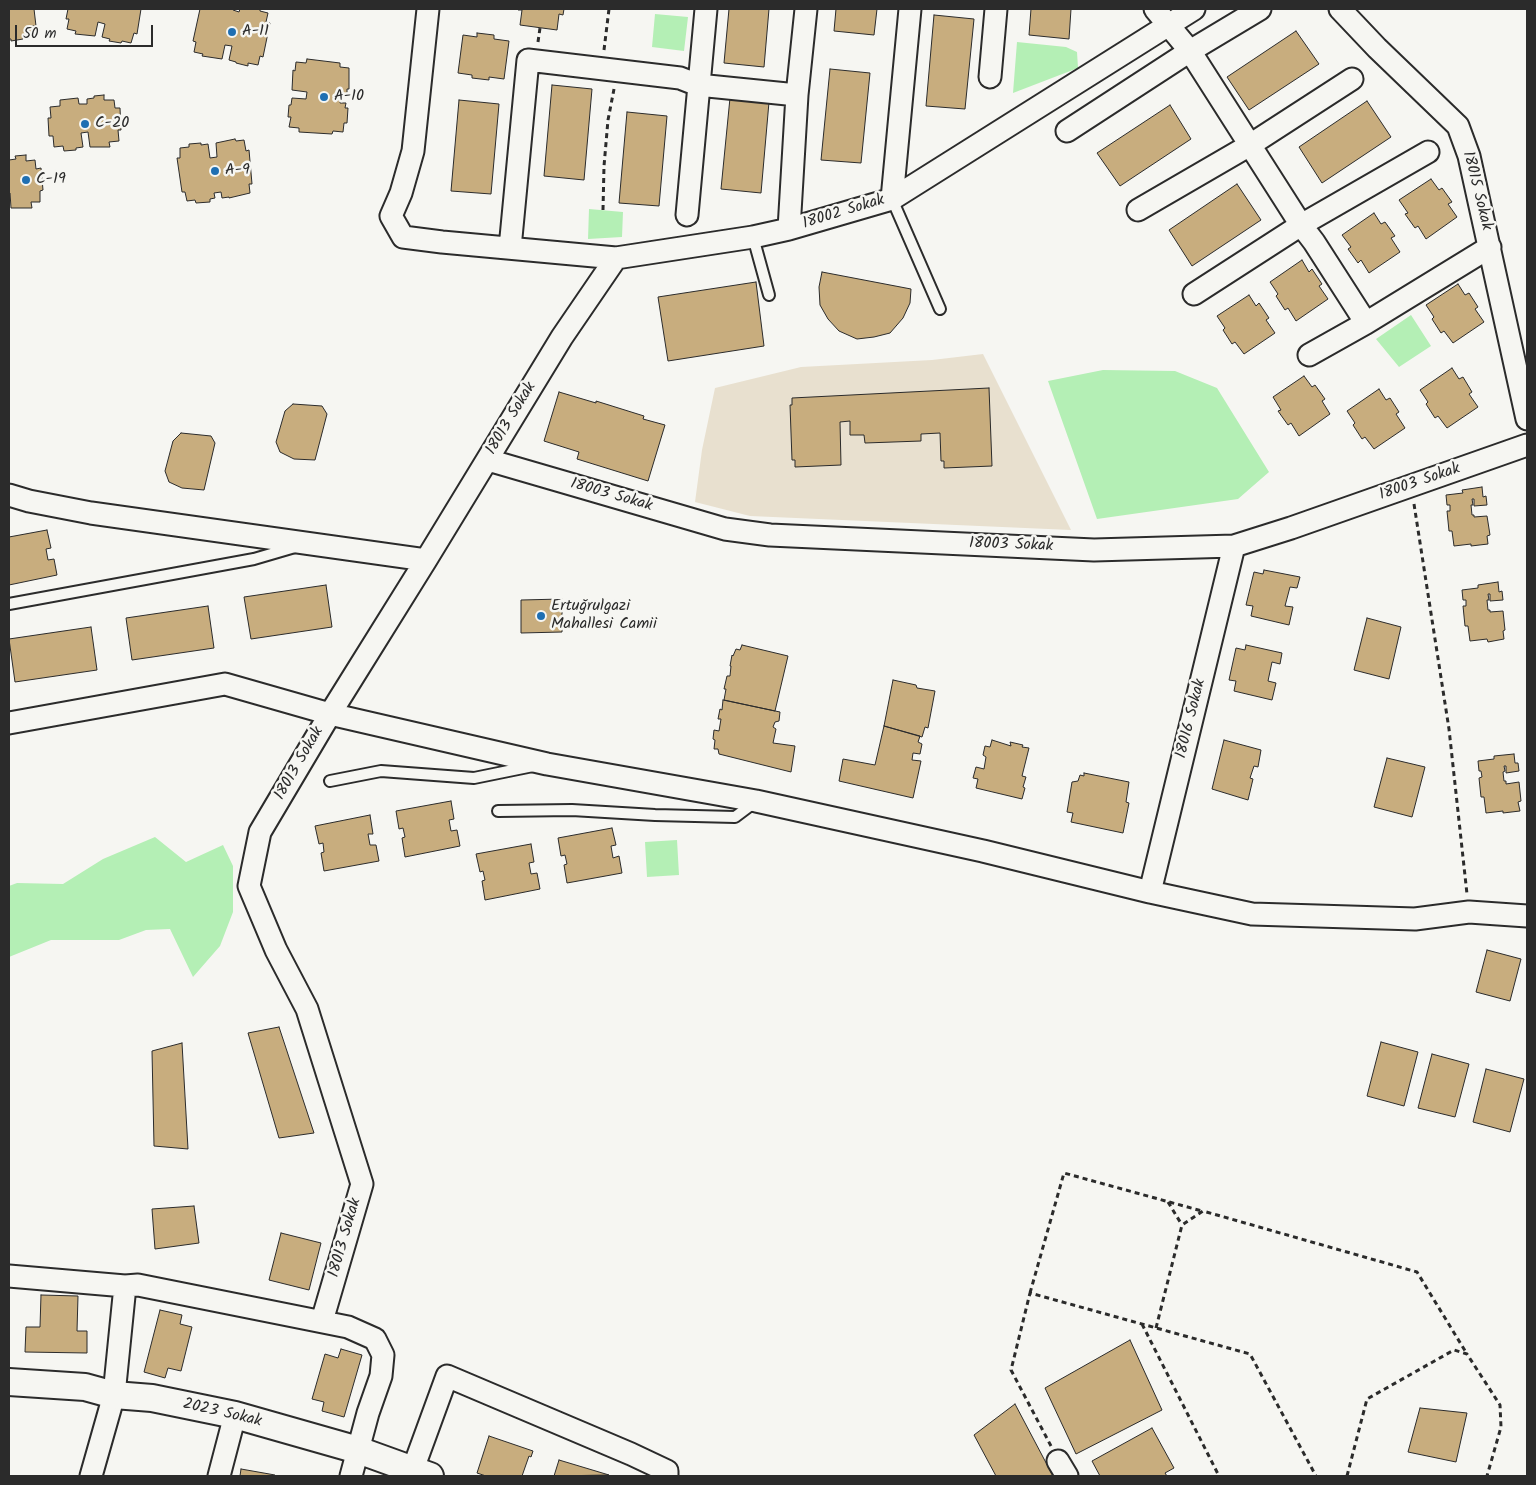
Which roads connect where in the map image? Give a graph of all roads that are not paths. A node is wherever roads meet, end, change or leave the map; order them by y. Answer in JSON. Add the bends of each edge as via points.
{"nodes":[{"id":1,"x":428,"y":9,"type":"edge"},
{"id":2,"x":706,"y":9,"type":"edge"},
{"id":3,"x":806,"y":9,"type":"edge"},
{"id":4,"x":910,"y":9,"type":"edge"},
{"id":5,"x":996,"y":9,"type":"edge"},
{"id":6,"x":1155,"y":9,"type":"edge"},
{"id":7,"x":1194,"y":9,"type":"edge"},
{"id":8,"x":1260,"y":9,"type":"edge"},
{"id":9,"x":1340,"y":9,"type":"edge"},
{"id":10,"x":1169,"y":25,"type":"junction"},
{"id":11,"x":1190,"y":52,"type":"junction"},
{"id":12,"x":990,"y":76,"type":"dead end"},
{"id":13,"x":1352,"y":79,"type":"dead end"},
{"id":14,"x":698,"y":85,"type":"junction"},
{"id":15,"x":797,"y":95,"type":"junction"},
{"id":16,"x":1067,"y":131,"type":"dead end"},
{"id":17,"x":1250,"y":146,"type":"junction"},
{"id":18,"x":1428,"y":152,"type":"dead end"},
{"id":19,"x":892,"y":198,"type":"junction"},
{"id":20,"x":1138,"y":210,"type":"dead end"},
{"id":21,"x":687,"y":215,"type":"dead end"},
{"id":22,"x":1301,"y":224,"type":"junction"},
{"id":23,"x":789,"y":229,"type":"junction"},
{"id":24,"x":753,"y":237,"type":"junction"},
{"id":25,"x":1490,"y":247,"type":"junction"},
{"id":26,"x":510,"y":248,"type":"junction"},
{"id":27,"x":616,"y":258,"type":"junction"},
{"id":28,"x":1194,"y":294,"type":"dead end"},
{"id":29,"x":769,"y":295,"type":"dead end"},
{"id":30,"x":940,"y":309,"type":"dead end"},
{"id":31,"x":1366,"y":323,"type":"junction"},
{"id":32,"x":1309,"y":355,"type":"dead end"},
{"id":33,"x":1527,"y":419,"type":"edge"},
{"id":34,"x":1527,"y":445,"type":"edge"},
{"id":35,"x":488,"y":460,"type":"junction"},
{"id":36,"x":15,"y":500,"type":"edge"},
{"id":37,"x":306,"y":544,"type":"junction"},
{"id":38,"x":1234,"y":546,"type":"junction"},
{"id":39,"x":426,"y":560,"type":"junction"},
{"id":40,"x":9,"y":604,"type":"edge"},
{"id":41,"x":330,"y":714,"type":"junction"},
{"id":42,"x":9,"y":723,"type":"edge"},
{"id":43,"x":547,"y":764,"type":"junction"},
{"id":44,"x":330,"y":781,"type":"dead end"},
{"id":45,"x":756,"y":801,"type":"junction"},
{"id":46,"x":498,"y":811,"type":"dead end"},
{"id":47,"x":1150,"y":892,"type":"junction"},
{"id":48,"x":1527,"y":916,"type":"edge"},
{"id":49,"x":9,"y":1276,"type":"edge"},
{"id":50,"x":125,"y":1286,"type":"junction"},
{"id":51,"x":322,"y":1321,"type":"junction"},
{"id":52,"x":9,"y":1382,"type":"edge"},
{"id":53,"x":114,"y":1395,"type":"junction"},
{"id":54,"x":235,"y":1415,"type":"junction"},
{"id":55,"x":358,"y":1450,"type":"junction"},
{"id":56,"x":421,"y":1473,"type":"edge"},
{"id":57,"x":91,"y":1476,"type":"edge"},
{"id":58,"x":219,"y":1476,"type":"edge"},
{"id":59,"x":351,"y":1476,"type":"edge"},
{"id":60,"x":667,"y":1476,"type":"edge"}],
"edges":[{"from":1,"to":26,"type":"street","name":"18002 Sokak","via":[[413,151],[391,216],[403,237]]},
{"from":2,"to":14,"type":"street"},
{"from":3,"to":15,"type":"street"},
{"from":4,"to":19,"type":"street"},
{"from":5,"to":12,"type":"street"},
{"from":6,"to":10,"type":"street"},
{"from":7,"to":10,"type":"street","name":"18002 Sokak"},
{"from":8,"to":11,"type":"street"},
{"from":9,"to":25,"type":"street","name":"18015 Sokak","via":[[1458,126],[1469,156]]},
{"from":10,"to":11,"type":"street"},
{"from":10,"to":19,"type":"street","name":"18002 Sokak"},
{"from":11,"to":16,"type":"street"},
{"from":11,"to":17,"type":"street"},
{"from":13,"to":17,"type":"street"},
{"from":14,"to":15,"type":"street"},
{"from":14,"to":21,"type":"street"},
{"from":14,"to":26,"type":"street","via":[[680,78],[528,60]]},
{"from":15,"to":23,"type":"street"},
{"from":17,"to":20,"type":"street"},
{"from":17,"to":22,"type":"street"},
{"from":18,"to":22,"type":"street"},
{"from":19,"to":23,"type":"street","name":"18002 Sokak"},
{"from":19,"to":30,"type":"lane"},
{"from":22,"to":28,"type":"street"},
{"from":22,"to":31,"type":"street"},
{"from":23,"to":24,"type":"street","name":"18002 Sokak"},
{"from":24,"to":27,"type":"street","name":"18002 Sokak"},
{"from":24,"to":29,"type":"lane"},
{"from":25,"to":31,"type":"street"},
{"from":25,"to":33,"type":"street","name":"18015 Sokak"},
{"from":26,"to":27,"type":"street","name":"18002 Sokak"},
{"from":27,"to":35,"type":"street","name":"18013 Sokak","via":[[562,337]]},
{"from":31,"to":32,"type":"street"},
{"from":34,"to":38,"type":"street","name":"18003 Sokak"},
{"from":35,"to":38,"type":"street","name":"18003 Sokak","via":[[725,529],[770,536],[1094,550]]},
{"from":35,"to":39,"type":"street","name":"18013 Sokak"},
{"from":36,"to":37,"type":"street"},
{"from":37,"to":39,"type":"street"},
{"from":37,"to":40,"type":"lane","via":[[254,559]]},
{"from":38,"to":47,"type":"street","name":"18016 Sokak"},
{"from":39,"to":41,"type":"street","name":"18013 Sokak"},
{"from":41,"to":42,"type":"street","via":[[225,684]]},
{"from":41,"to":43,"type":"street"},
{"from":41,"to":51,"type":"street","name":"18013 Sokak","via":[[260,832],[249,886],[276,950],[307,1009],[362,1184]]},
{"from":43,"to":44,"type":"lane","via":[[474,778],[380,771]]},
{"from":43,"to":45,"type":"street"},
{"from":45,"to":46,"type":"lane","via":[[735,817],[572,810]]},
{"from":45,"to":47,"type":"street"},
{"from":47,"to":48,"type":"street","via":[[1252,914],[1415,919],[1470,912]]},
{"from":49,"to":50,"type":"street"},
{"from":50,"to":51,"type":"street","via":[[138,1285]]},
{"from":50,"to":53,"type":"street"},
{"from":51,"to":55,"type":"street","via":[[348,1327],[374,1339],[383,1355],[382,1376]]},
{"from":52,"to":53,"type":"street","name":"2023 Sokak","via":[[85,1387]]},
{"from":53,"to":54,"type":"street","name":"2023 Sokak","via":[[152,1398]]},
{"from":53,"to":57,"type":"street"},
{"from":54,"to":55,"type":"street","name":"2023 Sokak"},
{"from":54,"to":58,"type":"street"},
{"from":55,"to":56,"type":"street","name":"2023 Sokak"},
{"from":55,"to":59,"type":"street"},
{"from":56,"to":60,"type":"street","via":[[447,1376],[631,1454],[667,1471]]}]}
